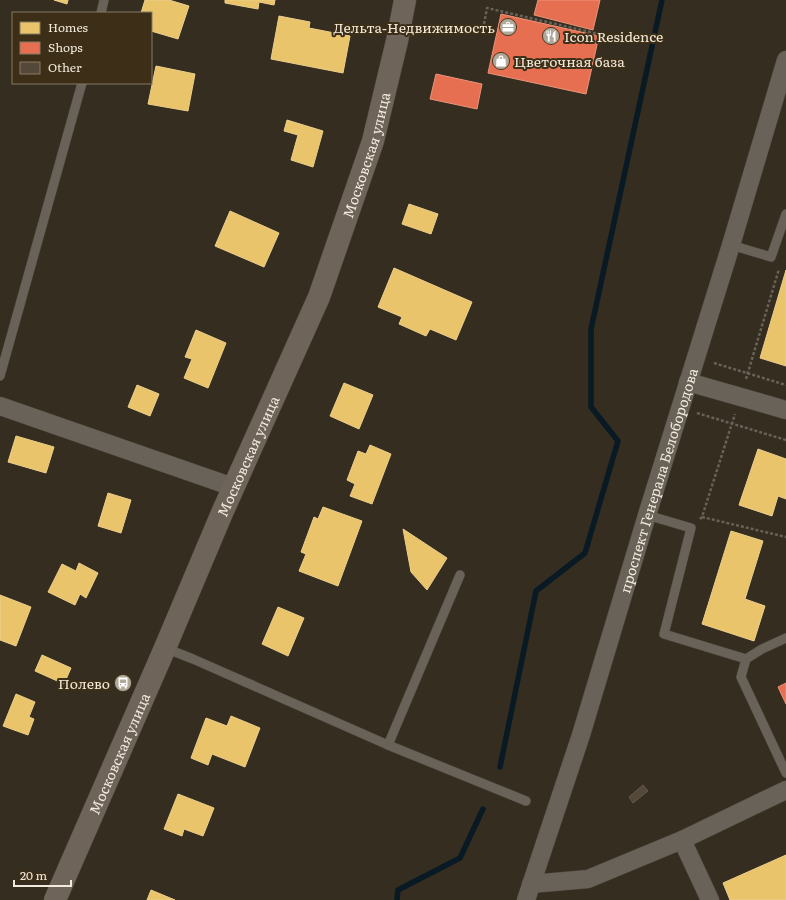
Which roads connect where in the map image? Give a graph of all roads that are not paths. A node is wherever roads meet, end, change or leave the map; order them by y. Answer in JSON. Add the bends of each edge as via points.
{"nodes":[{"id":1,"x":104,"y":0,"type":"edge"},
{"id":2,"x":405,"y":0,"type":"edge"},
{"id":3,"x":101,"y":12,"type":"edge"},
{"id":4,"x":786,"y":60,"type":"edge"},
{"id":5,"x":82,"y":84,"type":"edge"},
{"id":6,"x":786,"y":214,"type":"edge"},
{"id":7,"x":731,"y":245,"type":"junction"},
{"id":8,"x":0,"y":376,"type":"edge"},
{"id":9,"x":688,"y":382,"type":"junction"},
{"id":10,"x":1,"y":404,"type":"edge"},
{"id":11,"x":786,"y":410,"type":"edge"},
{"id":12,"x":233,"y":487,"type":"junction"},
{"id":13,"x":647,"y":515,"type":"junction"},
{"id":14,"x":460,"y":576,"type":"dead end"},
{"id":15,"x":786,"y":638,"type":"edge"},
{"id":16,"x":165,"y":648,"type":"junction"},
{"id":17,"x":746,"y":659,"type":"junction"},
{"id":18,"x":388,"y":745,"type":"junction"},
{"id":19,"x":786,"y":773,"type":"edge"},
{"id":20,"x":786,"y":790,"type":"edge"},
{"id":21,"x":526,"y":801,"type":"dead end"},
{"id":22,"x":682,"y":840,"type":"junction"},
{"id":23,"x":529,"y":892,"type":"edge"},
{"id":24,"x":55,"y":900,"type":"edge"},
{"id":25,"x":710,"y":900,"type":"edge"}],
"edges":[{"from":1,"to":3,"type":"lane"},
{"from":2,"to":12,"type":"main road","name":"Московская улица","via":[[373,141],[319,297]]},
{"from":4,"to":7,"type":"street","name":"проспект Генерала Белобородова"},
{"from":5,"to":8,"type":"lane"},
{"from":6,"to":7,"type":"lane","via":[[771,257]]},
{"from":7,"to":9,"type":"street","name":"проспект Генерала Белобородова"},
{"from":9,"to":11,"type":"street"},
{"from":9,"to":13,"type":"street","name":"проспект Генерала Белобородова"},
{"from":10,"to":12,"type":"street"},
{"from":12,"to":16,"type":"main road","name":"Московская улица"},
{"from":13,"to":17,"type":"lane","via":[[691,528],[664,634]]},
{"from":13,"to":23,"type":"street","name":"проспект Генерала Белобородова","via":[[581,734]]},
{"from":14,"to":18,"type":"lane"},
{"from":15,"to":17,"type":"lane"},
{"from":16,"to":18,"type":"lane"},
{"from":16,"to":24,"type":"main road","name":"Московская улица"},
{"from":17,"to":19,"type":"lane","via":[[741,677]]},
{"from":18,"to":21,"type":"lane"},
{"from":20,"to":22,"type":"street"},
{"from":22,"to":23,"type":"street","via":[[588,879]]},
{"from":22,"to":25,"type":"street"}]}
